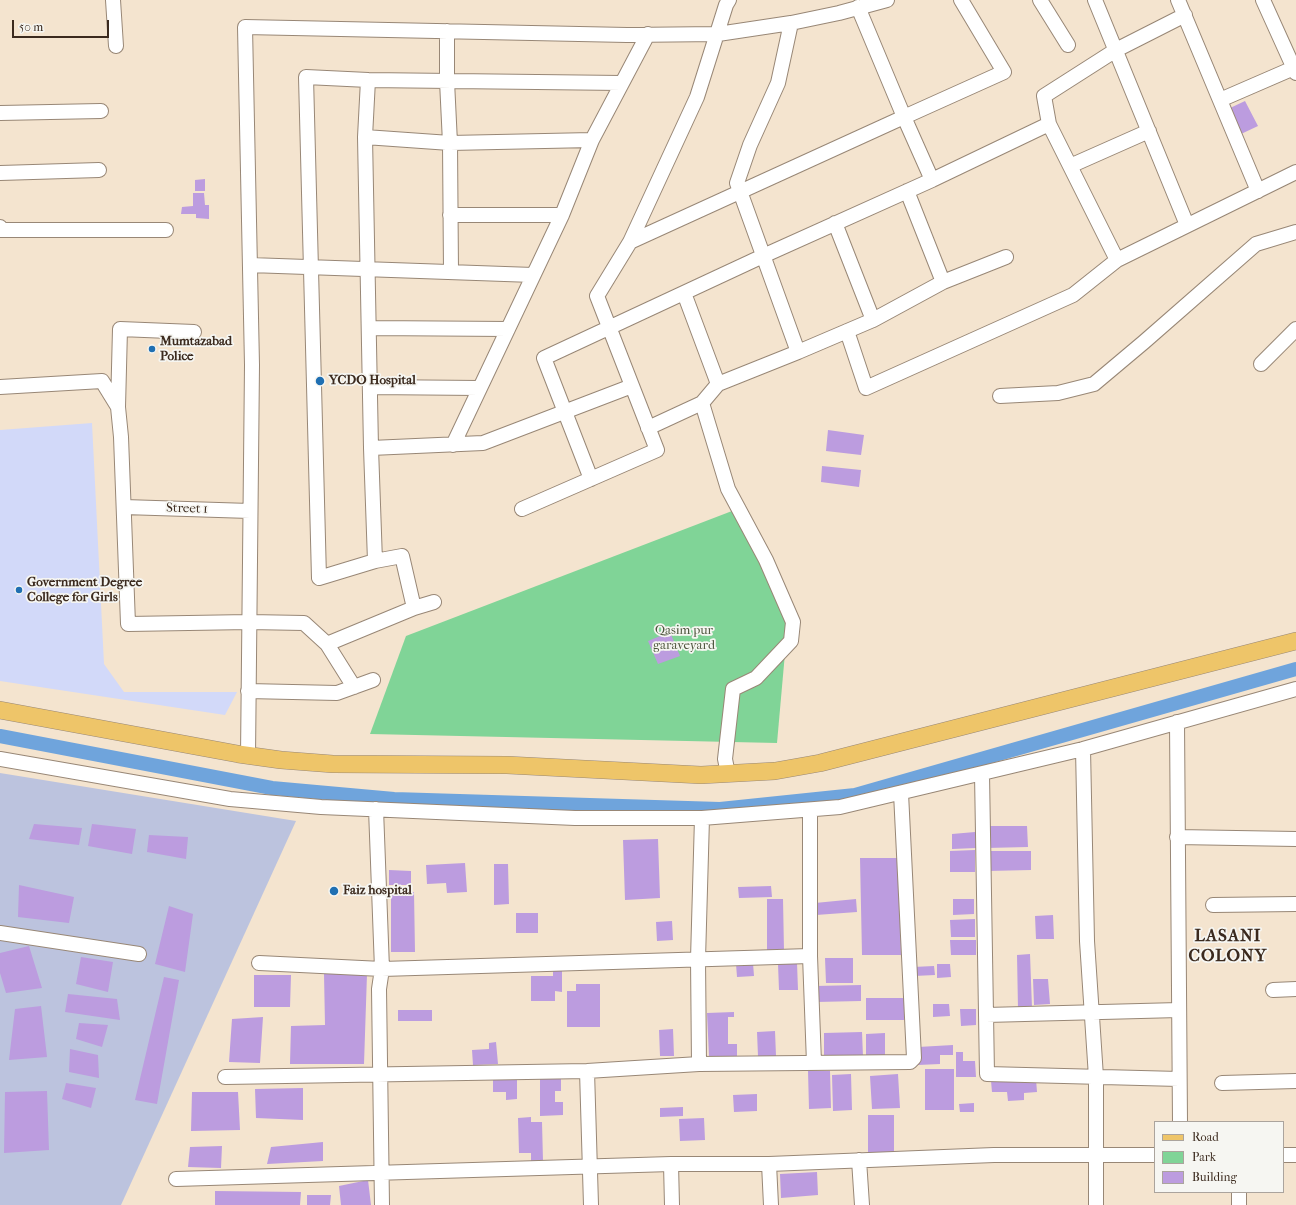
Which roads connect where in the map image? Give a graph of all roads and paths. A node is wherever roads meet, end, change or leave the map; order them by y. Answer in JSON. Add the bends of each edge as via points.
{"nodes":[{"id":1,"x":113,"y":0,"type":"edge"},
{"id":2,"x":729,"y":0,"type":"edge"},
{"id":3,"x":887,"y":0,"type":"edge"},
{"id":4,"x":961,"y":0,"type":"edge"},
{"id":5,"x":1040,"y":0,"type":"edge"},
{"id":6,"x":1095,"y":0,"type":"edge"},
{"id":7,"x":1178,"y":0,"type":"edge"},
{"id":8,"x":1263,"y":0,"type":"edge"},
{"id":9,"x":858,"y":7,"type":"junction"},
{"id":10,"x":1185,"y":15,"type":"junction"},
{"id":11,"x":791,"y":22,"type":"junction"},
{"id":12,"x":447,"y":31,"type":"junction"},
{"id":13,"x":648,"y":34,"type":"junction"},
{"id":14,"x":718,"y":34,"type":"junction"},
{"id":15,"x":1068,"y":45,"type":"dead end"},
{"id":16,"x":116,"y":46,"type":"dead end"},
{"id":17,"x":1116,"y":50,"type":"junction"},
{"id":18,"x":1295,"y":69,"type":"edge"},
{"id":19,"x":368,"y":80,"type":"junction"},
{"id":20,"x":447,"y":81,"type":"junction"},
{"id":21,"x":621,"y":83,"type":"junction"},
{"id":22,"x":1220,"y":100,"type":"junction"},
{"id":23,"x":101,"y":111,"type":"dead end"},
{"id":24,"x":0,"y":113,"type":"edge"},
{"id":25,"x":904,"y":117,"type":"junction"},
{"id":26,"x":1049,"y":124,"type":"junction"},
{"id":27,"x":1149,"y":130,"type":"junction"},
{"id":28,"x":364,"y":137,"type":"junction"},
{"id":29,"x":592,"y":140,"type":"junction"},
{"id":30,"x":450,"y":144,"type":"junction"},
{"id":31,"x":1070,"y":166,"type":"junction"},
{"id":32,"x":99,"y":170,"type":"dead end"},
{"id":33,"x":1296,"y":172,"type":"edge"},
{"id":34,"x":0,"y":173,"type":"edge"},
{"id":35,"x":932,"y":180,"type":"junction"},
{"id":36,"x":906,"y":191,"type":"junction"},
{"id":37,"x":1258,"y":191,"type":"junction"},
{"id":38,"x":740,"y":192,"type":"junction"},
{"id":39,"x":450,"y":215,"type":"junction"},
{"id":40,"x":562,"y":215,"type":"junction"},
{"id":41,"x":835,"y":223,"type":"junction"},
{"id":42,"x":1187,"y":224,"type":"junction"},
{"id":43,"x":0,"y":227,"type":"edge"},
{"id":44,"x":166,"y":230,"type":"dead end"},
{"id":45,"x":1296,"y":232,"type":"edge"},
{"id":46,"x":630,"y":242,"type":"junction"},
{"id":47,"x":763,"y":256,"type":"junction"},
{"id":48,"x":1006,"y":257,"type":"dead end"},
{"id":49,"x":1117,"y":260,"type":"junction"},
{"id":50,"x":250,"y":265,"type":"junction"},
{"id":51,"x":311,"y":267,"type":"junction"},
{"id":52,"x":367,"y":269,"type":"junction"},
{"id":53,"x":451,"y":272,"type":"junction"},
{"id":54,"x":533,"y":276,"type":"junction"},
{"id":55,"x":943,"y":282,"type":"junction"},
{"id":56,"x":684,"y":293,"type":"junction"},
{"id":57,"x":873,"y":320,"type":"junction"},
{"id":58,"x":369,"y":328,"type":"junction"},
{"id":59,"x":610,"y":328,"type":"junction"},
{"id":60,"x":508,"y":329,"type":"junction"},
{"id":61,"x":1296,"y":329,"type":"edge"},
{"id":62,"x":847,"y":331,"type":"junction"},
{"id":63,"x":194,"y":332,"type":"dead end"},
{"id":64,"x":798,"y":352,"type":"junction"},
{"id":65,"x":1261,"y":364,"type":"dead end"},
{"id":66,"x":718,"y":384,"type":"junction"},
{"id":67,"x":632,"y":386,"type":"junction"},
{"id":68,"x":0,"y":387,"type":"edge"},
{"id":69,"x":370,"y":387,"type":"junction"},
{"id":70,"x":479,"y":388,"type":"junction"},
{"id":71,"x":1000,"y":396,"type":"dead end"},
{"id":72,"x":702,"y":403,"type":"junction"},
{"id":73,"x":118,"y":407,"type":"junction"},
{"id":74,"x":565,"y":412,"type":"junction"},
{"id":75,"x":648,"y":428,"type":"junction"},
{"id":76,"x":453,"y":445,"type":"junction"},
{"id":77,"x":371,"y":448,"type":"junction"},
{"id":78,"x":591,"y":479,"type":"junction"},
{"id":79,"x":124,"y":507,"type":"junction"},
{"id":80,"x":522,"y":509,"type":"dead end"},
{"id":81,"x":250,"y":510,"type":"junction"},
{"id":82,"x":375,"y":561,"type":"junction"},
{"id":83,"x":434,"y":602,"type":"dead end"},
{"id":84,"x":414,"y":608,"type":"junction"},
{"id":85,"x":249,"y":622,"type":"junction"},
{"id":86,"x":1296,"y":641,"type":"edge"},
{"id":87,"x":327,"y":644,"type":"junction"},
{"id":88,"x":373,"y":680,"type":"dead end"},
{"id":89,"x":354,"y":687,"type":"junction"},
{"id":90,"x":1296,"y":689,"type":"edge"},
{"id":91,"x":248,"y":691,"type":"junction"},
{"id":92,"x":0,"y":710,"type":"edge"},
{"id":93,"x":1177,"y":722,"type":"junction"},
{"id":94,"x":1083,"y":749,"type":"junction"},
{"id":95,"x":248,"y":756,"type":"junction"},
{"id":96,"x":0,"y":759,"type":"edge"},
{"id":97,"x":728,"y":774,"type":"junction"},
{"id":98,"x":982,"y":774,"type":"junction"},
{"id":99,"x":901,"y":793,"type":"junction"},
{"id":100,"x":376,"y":809,"type":"junction"},
{"id":101,"x":810,"y":810,"type":"junction"},
{"id":102,"x":702,"y":818,"type":"junction"},
{"id":103,"x":1177,"y":837,"type":"junction"},
{"id":104,"x":1296,"y":838,"type":"edge"},
{"id":105,"x":1296,"y":904,"type":"edge"},
{"id":106,"x":1213,"y":905,"type":"dead end"},
{"id":107,"x":0,"y":934,"type":"edge"},
{"id":108,"x":139,"y":954,"type":"dead end"},
{"id":109,"x":810,"y":956,"type":"junction"},
{"id":110,"x":698,"y":959,"type":"junction"},
{"id":111,"x":259,"y":962,"type":"dead end"},
{"id":112,"x":382,"y":969,"type":"junction"},
{"id":113,"x":1296,"y":989,"type":"edge"},
{"id":114,"x":1273,"y":990,"type":"dead end"},
{"id":115,"x":1179,"y":1010,"type":"junction"},
{"id":116,"x":1091,"y":1012,"type":"junction"},
{"id":117,"x":986,"y":1015,"type":"junction"},
{"id":118,"x":814,"y":1063,"type":"junction"},
{"id":119,"x":699,"y":1064,"type":"junction"},
{"id":120,"x":587,"y":1071,"type":"junction"},
{"id":121,"x":380,"y":1075,"type":"junction"},
{"id":122,"x":225,"y":1078,"type":"dead end"},
{"id":123,"x":1096,"y":1078,"type":"junction"},
{"id":124,"x":1180,"y":1079,"type":"junction"},
{"id":125,"x":1296,"y":1081,"type":"edge"},
{"id":126,"x":1222,"y":1083,"type":"dead end"},
{"id":127,"x":1180,"y":1121,"type":"edge"},
{"id":128,"x":1096,"y":1155,"type":"junction"},
{"id":129,"x":1154,"y":1155,"type":"edge"},
{"id":130,"x":1284,"y":1155,"type":"edge"},
{"id":131,"x":1296,"y":1155,"type":"edge"},
{"id":132,"x":859,"y":1160,"type":"junction"},
{"id":133,"x":672,"y":1164,"type":"junction"},
{"id":134,"x":769,"y":1164,"type":"junction"},
{"id":135,"x":589,"y":1166,"type":"junction"},
{"id":136,"x":382,"y":1173,"type":"junction"},
{"id":137,"x":176,"y":1179,"type":"dead end"},
{"id":138,"x":1239,"y":1193,"type":"edge"},
{"id":139,"x":382,"y":1205,"type":"edge"},
{"id":140,"x":591,"y":1205,"type":"edge"},
{"id":141,"x":672,"y":1205,"type":"edge"},
{"id":142,"x":770,"y":1205,"type":"edge"},
{"id":143,"x":862,"y":1205,"type":"edge"},
{"id":144,"x":1096,"y":1205,"type":"edge"},
{"id":145,"x":1239,"y":1205,"type":"edge"}],
"edges":[{"from":1,"to":16,"type":"street"},
{"from":2,"to":14,"type":"street"},
{"from":3,"to":9,"type":"street"},
{"from":4,"to":25,"type":"street","via":[[1004,72]]},
{"from":5,"to":15,"type":"street"},
{"from":6,"to":17,"type":"street"},
{"from":7,"to":10,"type":"street"},
{"from":8,"to":18,"type":"street"},
{"from":9,"to":11,"type":"street"},
{"from":9,"to":25,"type":"street"},
{"from":10,"to":17,"type":"street"},
{"from":10,"to":22,"type":"street"},
{"from":11,"to":14,"type":"street"},
{"from":11,"to":38,"type":"street","via":[[778,83],[750,145],[737,183]]},
{"from":12,"to":13,"type":"street"},
{"from":12,"to":20,"type":"street"},
{"from":12,"to":50,"type":"street","via":[[245,28]]},
{"from":13,"to":14,"type":"street"},
{"from":13,"to":21,"type":"street"},
{"from":14,"to":46,"type":"street","via":[[697,97]]},
{"from":17,"to":26,"type":"street","via":[[1044,96]]},
{"from":17,"to":27,"type":"street"},
{"from":18,"to":22,"type":"street"},
{"from":19,"to":20,"type":"street"},
{"from":19,"to":28,"type":"street"},
{"from":19,"to":51,"type":"street","via":[[306,77]]},
{"from":20,"to":21,"type":"street"},
{"from":20,"to":30,"type":"street"},
{"from":21,"to":29,"type":"street"},
{"from":22,"to":37,"type":"street"},
{"from":23,"to":24,"type":"street"},
{"from":25,"to":35,"type":"street"},
{"from":25,"to":38,"type":"street"},
{"from":26,"to":31,"type":"street"},
{"from":26,"to":35,"type":"street"},
{"from":27,"to":31,"type":"street"},
{"from":27,"to":42,"type":"street"},
{"from":28,"to":30,"type":"street"},
{"from":28,"to":52,"type":"street"},
{"from":29,"to":30,"type":"street"},
{"from":29,"to":40,"type":"street"},
{"from":30,"to":39,"type":"street"},
{"from":31,"to":49,"type":"street"},
{"from":32,"to":34,"type":"street"},
{"from":33,"to":37,"type":"street"},
{"from":35,"to":36,"type":"street"},
{"from":36,"to":41,"type":"street"},
{"from":36,"to":55,"type":"street"},
{"from":37,"to":42,"type":"street"},
{"from":38,"to":46,"type":"street"},
{"from":38,"to":47,"type":"street"},
{"from":39,"to":40,"type":"street"},
{"from":39,"to":53,"type":"street"},
{"from":40,"to":54,"type":"street"},
{"from":41,"to":47,"type":"street"},
{"from":41,"to":57,"type":"street"},
{"from":42,"to":49,"type":"street"},
{"from":43,"to":44,"type":"street","via":[[0,230]]},
{"from":45,"to":71,"type":"street","via":[[1256,244],[1094,384],[1058,393]]},
{"from":46,"to":59,"type":"street","via":[[598,296]]},
{"from":47,"to":56,"type":"street"},
{"from":47,"to":64,"type":"street"},
{"from":48,"to":55,"type":"street"},
{"from":49,"to":62,"type":"street","via":[[1073,295],[866,388]]},
{"from":50,"to":51,"type":"street"},
{"from":50,"to":81,"type":"street"},
{"from":51,"to":52,"type":"street"},
{"from":51,"to":82,"type":"street","via":[[318,578]]},
{"from":52,"to":53,"type":"street"},
{"from":52,"to":58,"type":"street"},
{"from":53,"to":54,"type":"street"},
{"from":54,"to":60,"type":"street"},
{"from":55,"to":57,"type":"street"},
{"from":56,"to":59,"type":"street"},
{"from":56,"to":66,"type":"street"},
{"from":57,"to":62,"type":"street"},
{"from":58,"to":60,"type":"street"},
{"from":58,"to":69,"type":"street"},
{"from":59,"to":67,"type":"street"},
{"from":59,"to":74,"type":"street","via":[[544,358]]},
{"from":60,"to":70,"type":"street"},
{"from":61,"to":65,"type":"street"},
{"from":62,"to":64,"type":"street"},
{"from":63,"to":73,"type":"street","via":[[120,329]]},
{"from":64,"to":66,"type":"street"},
{"from":66,"to":72,"type":"street"},
{"from":67,"to":74,"type":"street"},
{"from":67,"to":75,"type":"street"},
{"from":68,"to":73,"type":"street","via":[[102,381]]},
{"from":69,"to":70,"type":"street"},
{"from":69,"to":77,"type":"street"},
{"from":70,"to":76,"type":"street"},
{"from":72,"to":75,"type":"street"},
{"from":72,"to":97,"type":"street","via":[[728,489],[766,560],[793,622],[791,641],[756,678],[733,689],[725,759]]},
{"from":73,"to":79,"type":"street"},
{"from":74,"to":76,"type":"street","via":[[483,443]]},
{"from":74,"to":78,"type":"street"},
{"from":75,"to":78,"type":"street","via":[[657,450]]},
{"from":76,"to":77,"type":"street"},
{"from":77,"to":82,"type":"street"},
{"from":78,"to":80,"type":"street"},
{"from":79,"to":81,"type":"street","name":"Street 1"},
{"from":79,"to":85,"type":"street","via":[[128,624]]},
{"from":81,"to":85,"type":"street"},
{"from":82,"to":84,"type":"street","via":[[402,556]]},
{"from":83,"to":84,"type":"street"},
{"from":84,"to":87,"type":"street"},
{"from":85,"to":87,"type":"street","via":[[304,623]]},
{"from":85,"to":91,"type":"street"},
{"from":86,"to":97,"type":"main road","via":[[820,763],[775,771]]},
{"from":87,"to":89,"type":"street"},
{"from":88,"to":89,"type":"street"},
{"from":89,"to":91,"type":"street","via":[[336,693]]},
{"from":90,"to":93,"type":"street"},
{"from":91,"to":95,"type":"street"},
{"from":92,"to":95,"type":"main road"},
{"from":93,"to":94,"type":"street"},
{"from":93,"to":103,"type":"street"},
{"from":94,"to":98,"type":"street"},
{"from":94,"to":116,"type":"street"},
{"from":95,"to":97,"type":"main road","via":[[333,764],[507,766]]},
{"from":96,"to":100,"type":"street","via":[[230,799]]},
{"from":98,"to":99,"type":"street"},
{"from":98,"to":117,"type":"street"},
{"from":99,"to":101,"type":"street","via":[[840,807]]},
{"from":99,"to":118,"type":"street","via":[[914,1058],[910,1062]]},
{"from":100,"to":102,"type":"street","via":[[575,818]]},
{"from":100,"to":112,"type":"street"},
{"from":101,"to":102,"type":"street"},
{"from":101,"to":109,"type":"street"},
{"from":102,"to":110,"type":"street"},
{"from":103,"to":104,"type":"street"},
{"from":103,"to":115,"type":"street"},
{"from":105,"to":106,"type":"street"},
{"from":107,"to":108,"type":"street"},
{"from":109,"to":110,"type":"street"},
{"from":109,"to":118,"type":"street"},
{"from":110,"to":112,"type":"street"},
{"from":110,"to":119,"type":"street"},
{"from":111,"to":112,"type":"street"},
{"from":112,"to":121,"type":"street","via":[[379,989]]},
{"from":113,"to":114,"type":"street"},
{"from":115,"to":116,"type":"street"},
{"from":115,"to":124,"type":"street"},
{"from":116,"to":117,"type":"street"},
{"from":116,"to":123,"type":"street"},
{"from":117,"to":123,"type":"street","via":[[987,1074]]},
{"from":118,"to":119,"type":"street"},
{"from":119,"to":120,"type":"street"},
{"from":120,"to":121,"type":"street"},
{"from":120,"to":135,"type":"street"},
{"from":121,"to":122,"type":"street"},
{"from":121,"to":136,"type":"street"},
{"from":123,"to":124,"type":"street"},
{"from":123,"to":128,"type":"street"},
{"from":124,"to":127,"type":"street"},
{"from":125,"to":126,"type":"street"},
{"from":128,"to":129,"type":"street"},
{"from":128,"to":132,"type":"street","via":[[994,1155]]},
{"from":128,"to":144,"type":"street"},
{"from":130,"to":131,"type":"street"},
{"from":132,"to":134,"type":"street"},
{"from":132,"to":143,"type":"street"},
{"from":133,"to":134,"type":"street"},
{"from":133,"to":135,"type":"street"},
{"from":133,"to":141,"type":"street"},
{"from":134,"to":142,"type":"street"},
{"from":135,"to":136,"type":"street"},
{"from":135,"to":140,"type":"street"},
{"from":136,"to":137,"type":"street"},
{"from":136,"to":139,"type":"street"},
{"from":138,"to":145,"type":"street"}]}
